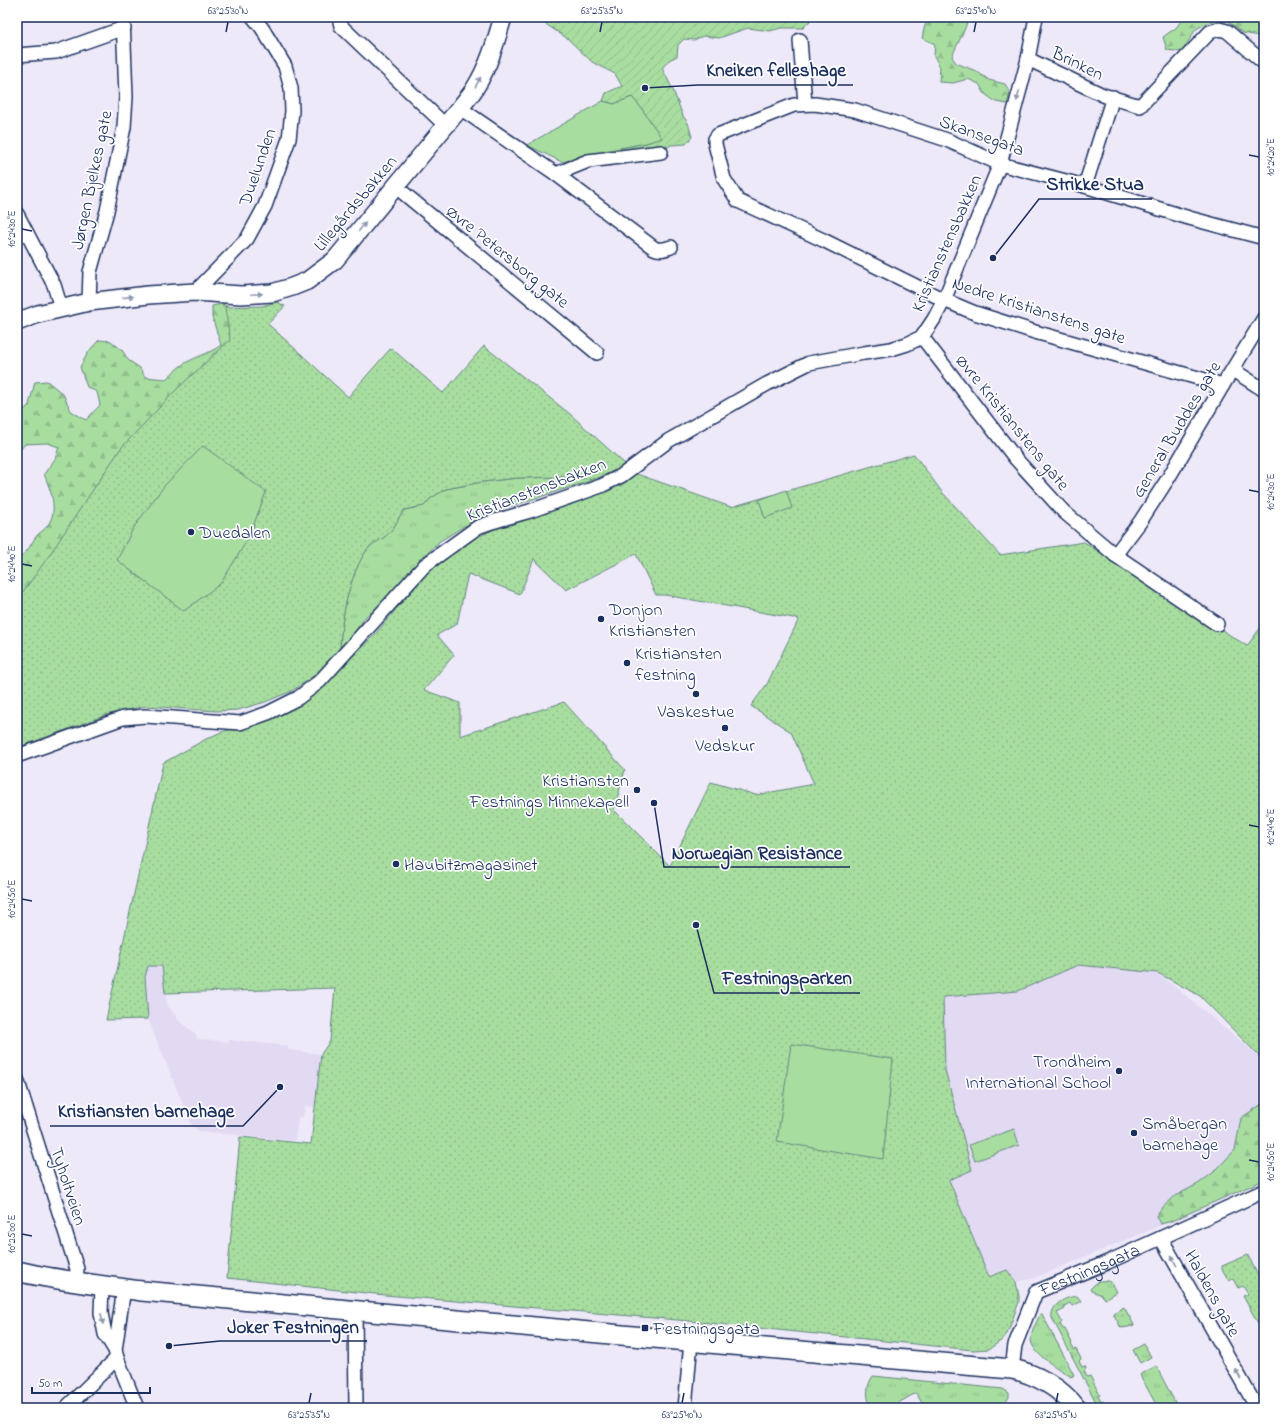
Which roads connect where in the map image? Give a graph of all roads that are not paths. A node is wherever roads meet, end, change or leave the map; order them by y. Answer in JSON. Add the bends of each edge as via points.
{"nodes":[{"id":1,"x":253,"y":17,"type":"edge"},
{"id":2,"x":339,"y":17,"type":"edge"},
{"id":3,"x":503,"y":17,"type":"edge"},
{"id":4,"x":1036,"y":17,"type":"edge"},
{"id":5,"x":123,"y":23,"type":"edge"},
{"id":6,"x":800,"y":40,"type":"dead end"},
{"id":7,"x":17,"y":55,"type":"edge"},
{"id":8,"x":1028,"y":59,"type":"junction"},
{"id":9,"x":1264,"y":63,"type":"edge"},
{"id":10,"x":1113,"y":97,"type":"junction"},
{"id":11,"x":805,"y":104,"type":"junction"},
{"id":12,"x":460,"y":108,"type":"junction"},
{"id":13,"x":446,"y":126,"type":"junction"},
{"id":14,"x":715,"y":139,"type":"joint"},
{"id":15,"x":661,"y":152,"type":"dead end"},
{"id":16,"x":1000,"y":164,"type":"junction"},
{"id":17,"x":556,"y":174,"type":"junction"},
{"id":18,"x":395,"y":186,"type":"junction"},
{"id":19,"x":1085,"y":186,"type":"junction"},
{"id":20,"x":17,"y":214,"type":"edge"},
{"id":21,"x":1264,"y":238,"type":"edge"},
{"id":22,"x":671,"y":247,"type":"dead end"},
{"id":23,"x":195,"y":292,"type":"junction"},
{"id":24,"x":944,"y":300,"type":"junction"},
{"id":25,"x":89,"y":302,"type":"junction"},
{"id":26,"x":61,"y":308,"type":"junction"},
{"id":27,"x":1264,"y":318,"type":"edge"},
{"id":28,"x":17,"y":322,"type":"edge"},
{"id":29,"x":922,"y":337,"type":"junction"},
{"id":30,"x":597,"y":353,"type":"dead end"},
{"id":31,"x":1233,"y":370,"type":"junction"},
{"id":32,"x":1223,"y":385,"type":"junction"},
{"id":33,"x":1264,"y":390,"type":"edge"},
{"id":34,"x":1115,"y":555,"type":"junction"},
{"id":35,"x":1217,"y":624,"type":"dead end"},
{"id":36,"x":17,"y":756,"type":"edge"},
{"id":37,"x":17,"y":1079,"type":"edge"},
{"id":38,"x":1264,"y":1191,"type":"edge"},
{"id":39,"x":1162,"y":1238,"type":"junction"},
{"id":40,"x":17,"y":1270,"type":"edge"},
{"id":41,"x":76,"y":1282,"type":"junction"},
{"id":42,"x":102,"y":1286,"type":"junction"},
{"id":43,"x":124,"y":1288,"type":"junction"},
{"id":44,"x":355,"y":1310,"type":"junction"},
{"id":45,"x":691,"y":1341,"type":"junction"},
{"id":46,"x":116,"y":1354,"type":"junction"},
{"id":47,"x":1012,"y":1369,"type":"junction"},
{"id":48,"x":66,"y":1408,"type":"edge"},
{"id":49,"x":137,"y":1408,"type":"edge"},
{"id":50,"x":356,"y":1408,"type":"edge"},
{"id":51,"x":685,"y":1408,"type":"edge"},
{"id":52,"x":1076,"y":1408,"type":"edge"},
{"id":53,"x":1257,"y":1408,"type":"edge"}],
"edges":[{"from":1,"to":23,"type":"street","name":"Duelunden","via":[[285,66],[291,88],[292,111],[288,139],[265,206],[247,239]]},
{"from":2,"to":13,"type":"street","via":[[341,26]]},
{"from":12,"to":3,"type":"street","name":"Lillegårdsbakken","one_way":true,"via":[[476,88],[487,66]]},
{"from":4,"to":8,"type":"street","name":"Kristianstensbakken"},
{"from":5,"to":7,"type":"street","via":[[56,52]]},
{"from":5,"to":25,"type":"street","name":"Jørgen Bjelkes gate","via":[[126,97],[124,127],[107,211],[90,272]]},
{"from":6,"to":11,"type":"street"},
{"from":8,"to":10,"type":"street","name":"Brinken"},
{"from":8,"to":16,"type":"street","name":"Kristianstensbakken","one_way":true},
{"from":9,"to":10,"type":"street","name":"Brinken","via":[[1227,31],[1219,29],[1210,32],[1140,106]]},
{"from":10,"to":19,"type":"street"},
{"from":11,"to":14,"type":"street","name":"Skansegata","via":[[794,105],[718,135]]},
{"from":11,"to":16,"type":"street","name":"Skansegata","via":[[855,110],[947,140]]},
{"from":12,"to":13,"type":"street","name":"Lillegårdsbakken"},
{"from":12,"to":17,"type":"street"},
{"from":13,"to":18,"type":"street","name":"Lillegårdsbakken"},
{"from":14,"to":24,"type":"street","name":"Nedre Kristianstens gate","via":[[724,179],[738,202]]},
{"from":15,"to":17,"type":"street","via":[[588,161]]},
{"from":16,"to":19,"type":"street","name":"Skansegata"},
{"from":16,"to":24,"type":"street","name":"Kristianstensbakken"},
{"from":17,"to":22,"type":"street","via":[[654,248],[663,250]]},
{"from":23,"to":18,"type":"street","name":"Lillegårdsbakken","one_way":true,"via":[[240,295],[272,293],[307,281],[336,260]]},
{"from":18,"to":30,"type":"street","name":"Øvre Petersborg gate"},
{"from":19,"to":21,"type":"street","name":"Skansegata"},
{"from":20,"to":26,"type":"street","via":[[54,285]]},
{"from":25,"to":23,"type":"street","name":"Lillegårdsbakken","one_way":true},
{"from":24,"to":29,"type":"street","name":"Kristianstensbakken"},
{"from":24,"to":32,"type":"street","name":"Nedre Kristianstens gate","via":[[1035,332]]},
{"from":25,"to":26,"type":"street","name":"Lillegårdsbakken"},
{"from":26,"to":28,"type":"street","name":"Lillegårdsbakken"},
{"from":27,"to":31,"type":"street","name":"General Buddes gate"},
{"from":29,"to":34,"type":"street","name":"Øvre Kristianstens gate","via":[[1016,459],[1064,512]]},
{"from":29,"to":36,"type":"street","name":"Kristianstensbakken","via":[[891,349],[809,363],[767,384],[675,438],[621,476],[601,486],[478,527],[425,565],[320,681],[298,698],[268,713],[240,723],[146,716],[123,718]]},
{"from":31,"to":32,"type":"street","name":"General Buddes gate"},
{"from":31,"to":33,"type":"street"},
{"from":32,"to":34,"type":"street","name":"General Buddes gate","via":[[1169,477]]},
{"from":34,"to":35,"type":"street","name":"Øvre Kristianstens gate"},
{"from":37,"to":41,"type":"street","name":"Tyholtveien","via":[[77,1269]]},
{"from":38,"to":39,"type":"street","name":"Festningsgata"},
{"from":39,"to":47,"type":"street","name":"Festningsgata","via":[[1036,1292],[1015,1345]]},
{"from":53,"to":39,"type":"street","name":"Haldens gate","one_way":true},
{"from":40,"to":41,"type":"main road"},
{"from":41,"to":42,"type":"main road"},
{"from":42,"to":43,"type":"main road"},
{"from":42,"to":46,"type":"street","one_way":true,"via":[[101,1313],[105,1334]]},
{"from":43,"to":44,"type":"main road"},
{"from":43,"to":46,"type":"street"},
{"from":44,"to":45,"type":"main road"},
{"from":44,"to":50,"type":"street"},
{"from":45,"to":47,"type":"main road"},
{"from":45,"to":51,"type":"street"},
{"from":46,"to":48,"type":"street"},
{"from":46,"to":49,"type":"street"},
{"from":47,"to":52,"type":"main road","via":[[1026,1372],[1059,1391]]}]}
